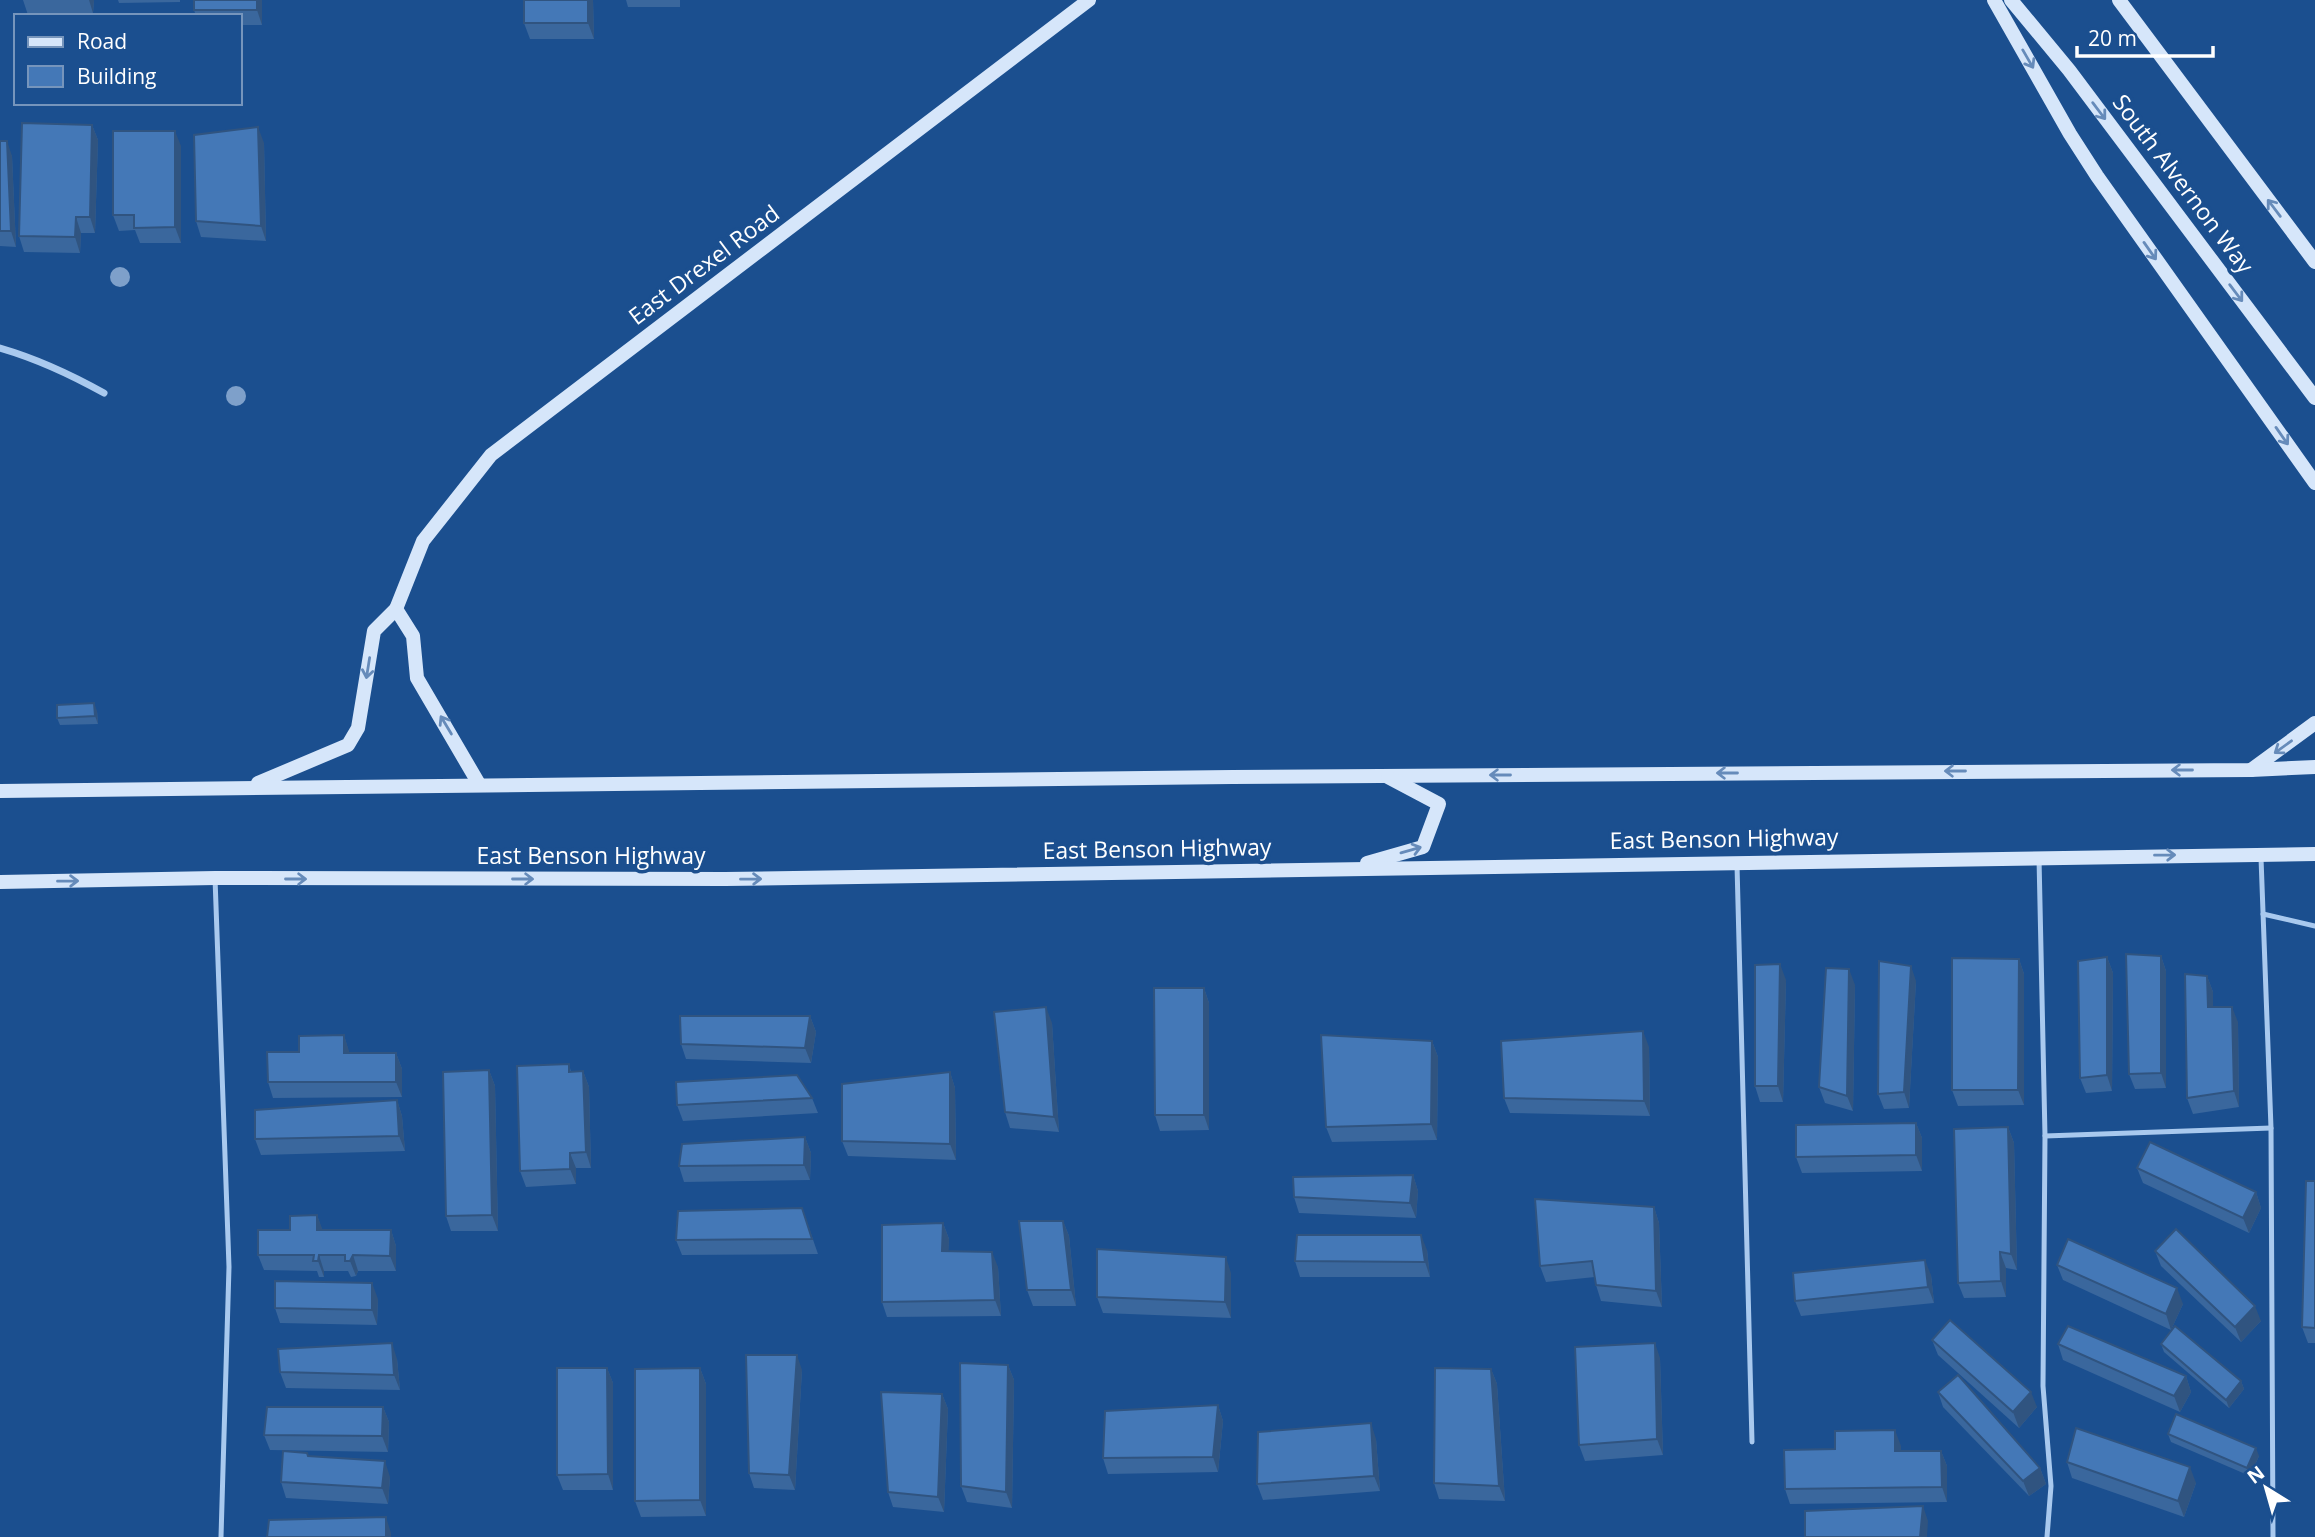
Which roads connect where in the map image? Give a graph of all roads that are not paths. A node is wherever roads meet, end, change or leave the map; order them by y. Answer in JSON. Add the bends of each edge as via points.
{"nodes":[{"id":1,"x":1089,"y":0,"type":"edge"},
{"id":2,"x":1994,"y":0,"type":"edge"},
{"id":3,"x":2011,"y":0,"type":"edge"},
{"id":4,"x":2119,"y":0,"type":"edge"},
{"id":5,"x":2315,"y":262,"type":"edge"},
{"id":6,"x":0,"y":348,"type":"edge"},
{"id":7,"x":104,"y":393,"type":"dead end"},
{"id":8,"x":2315,"y":398,"type":"edge"},
{"id":9,"x":2315,"y":484,"type":"edge"},
{"id":10,"x":396,"y":609,"type":"junction"},
{"id":11,"x":2315,"y":723,"type":"edge"},
{"id":12,"x":2315,"y":767,"type":"edge"},
{"id":13,"x":2250,"y":770,"type":"junction"},
{"id":14,"x":1384,"y":775,"type":"junction"},
{"id":15,"x":479,"y":784,"type":"junction"},
{"id":16,"x":249,"y":787,"type":"junction"},
{"id":17,"x":0,"y":791,"type":"edge"},
{"id":18,"x":2260,"y":854,"type":"junction"},
{"id":19,"x":2315,"y":854,"type":"edge"},
{"id":20,"x":2039,"y":856,"type":"junction"},
{"id":21,"x":1737,"y":861,"type":"junction"},
{"id":22,"x":1345,"y":868,"type":"junction"},
{"id":23,"x":215,"y":878,"type":"junction"},
{"id":24,"x":0,"y":881,"type":"edge"},
{"id":25,"x":2263,"y":914,"type":"junction"},
{"id":26,"x":2315,"y":926,"type":"edge"},
{"id":27,"x":2271,"y":1128,"type":"junction"},
{"id":28,"x":2045,"y":1136,"type":"junction"},
{"id":29,"x":1752,"y":1442,"type":"dead end"},
{"id":30,"x":221,"y":1537,"type":"edge"},
{"id":31,"x":2048,"y":1537,"type":"edge"},
{"id":32,"x":2273,"y":1537,"type":"edge"}],
"edges":[{"from":1,"to":10,"type":"main road","name":"East Drexel Road","via":[[491,455],[423,541]]},
{"from":2,"to":9,"type":"main road","one_way":true,"via":[[2097,176]]},
{"from":3,"to":8,"type":"main road","name":"South Alvernon Way","one_way":true,"via":[[2069,70]]},
{"from":5,"to":4,"type":"main road","one_way":true},
{"from":6,"to":7,"type":"street","via":[[36,358]]},
{"from":15,"to":10,"type":"main road","one_way":true,"via":[[417,678],[413,636]]},
{"from":10,"to":16,"type":"main road","name":"East Drexel Road","one_way":true,"via":[[374,631],[359,727],[348,745]]},
{"from":11,"to":13,"type":"main road","one_way":true},
{"from":12,"to":13,"type":"main road"},
{"from":13,"to":14,"type":"main road","one_way":true},
{"from":14,"to":15,"type":"main road"},
{"from":22,"to":14,"type":"main road","one_way":true,"via":[[1423,847],[1439,804]]},
{"from":15,"to":16,"type":"main road"},
{"from":16,"to":17,"type":"main road"},
{"from":18,"to":19,"type":"main road","name":"East Benson Highway"},
{"from":20,"to":18,"type":"main road","name":"East Benson Highway","one_way":true},
{"from":18,"to":25,"type":"lane"},
{"from":20,"to":21,"type":"main road","name":"East Benson Highway"},
{"from":20,"to":28,"type":"lane"},
{"from":21,"to":22,"type":"main road","name":"East Benson Highway"},
{"from":21,"to":29,"type":"lane"},
{"from":23,"to":22,"type":"main road","name":"East Benson Highway","one_way":true,"via":[[725,879]]},
{"from":24,"to":23,"type":"main road","name":"East Benson Highway","one_way":true},
{"from":23,"to":30,"type":"lane","via":[[229,1267]]},
{"from":25,"to":26,"type":"lane"},
{"from":25,"to":27,"type":"lane"},
{"from":27,"to":28,"type":"lane"},
{"from":27,"to":32,"type":"lane"},
{"from":28,"to":31,"type":"lane","via":[[2043,1386],[2051,1486]]}]}
